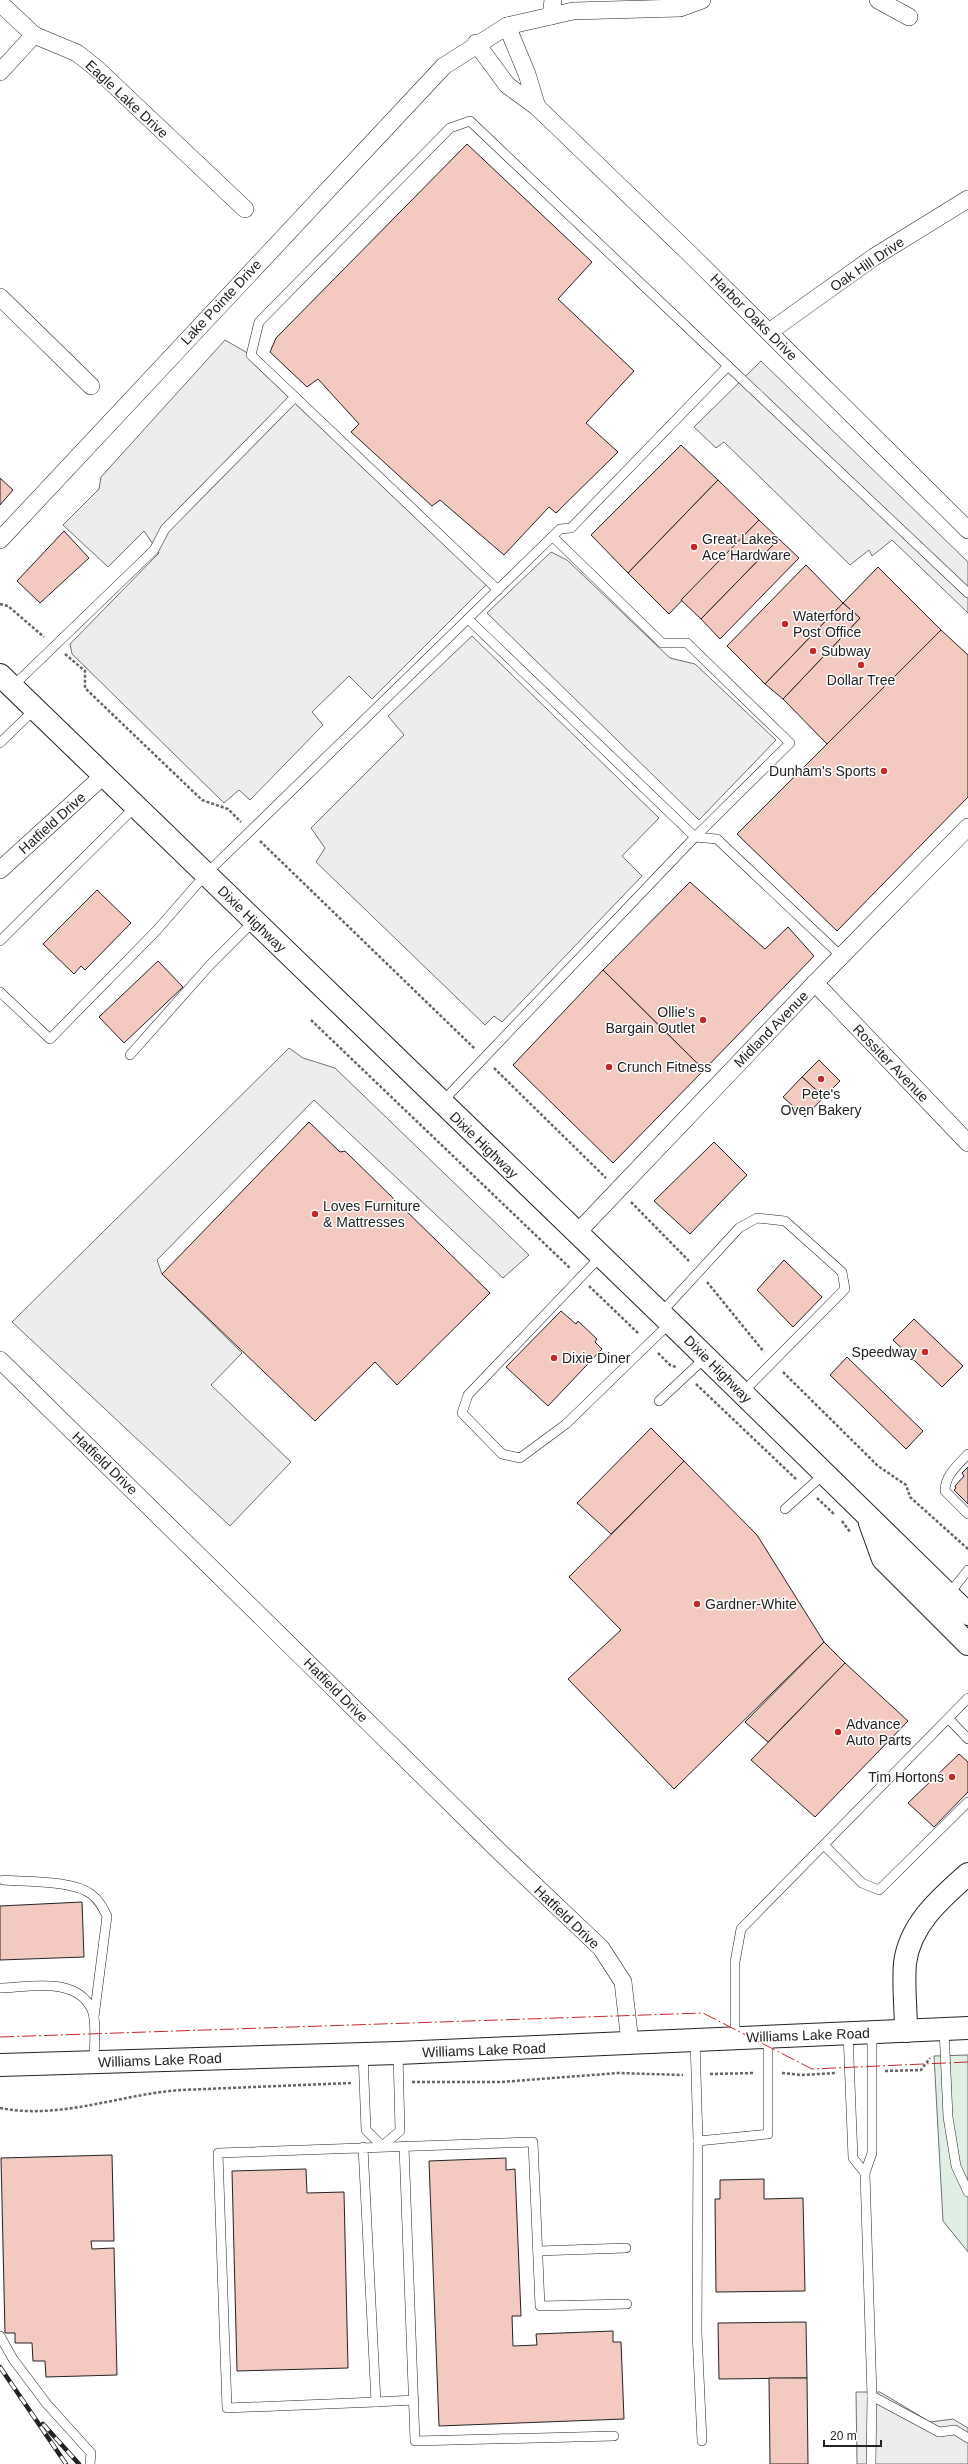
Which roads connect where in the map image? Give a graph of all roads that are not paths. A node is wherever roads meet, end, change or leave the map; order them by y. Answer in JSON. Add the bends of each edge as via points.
{"nodes":[{"id":1,"x":702,"y":0,"type":"edge"},
{"id":2,"x":878,"y":0,"type":"edge"},
{"id":3,"x":0,"y":3,"type":"edge"},
{"id":4,"x":552,"y":8,"type":"edge"},
{"id":5,"x":909,"y":17,"type":"dead end"},
{"id":6,"x":506,"y":26,"type":"junction"},
{"id":7,"x":34,"y":35,"type":"junction"},
{"id":8,"x":476,"y":43,"type":"junction"},
{"id":9,"x":0,"y":72,"type":"edge"},
{"id":10,"x":537,"y":107,"type":"junction"},
{"id":11,"x":968,"y":199,"type":"edge"},
{"id":12,"x":244,"y":209,"type":"dead end"},
{"id":13,"x":0,"y":297,"type":"edge"},
{"id":14,"x":769,"y":332,"type":"junction"},
{"id":15,"x":728,"y":366,"type":"junction"},
{"id":16,"x":91,"y":386,"type":"dead end"},
{"id":17,"x":295,"y":397,"type":"junction"},
{"id":18,"x":968,"y":530,"type":"edge"},
{"id":19,"x":553,"y":537,"type":"junction"},
{"id":20,"x":0,"y":540,"type":"edge"},
{"id":21,"x":498,"y":590,"type":"junction"},
{"id":22,"x":968,"y":593,"type":"edge"},
{"id":23,"x":468,"y":619,"type":"junction"},
{"id":24,"x":6,"y":681,"type":"edge"},
{"id":25,"x":35,"y":709,"type":"junction"},
{"id":26,"x":0,"y":743,"type":"edge"},
{"id":27,"x":103,"y":776,"type":"junction"},
{"id":28,"x":135,"y":807,"type":"junction"},
{"id":29,"x":968,"y":828,"type":"edge"},
{"id":30,"x":695,"y":837,"type":"junction"},
{"id":31,"x":0,"y":870,"type":"edge"},
{"id":32,"x":206,"y":874,"type":"junction"},
{"id":33,"x":254,"y":921,"type":"junction"},
{"id":34,"x":0,"y":941,"type":"edge"},
{"id":35,"x":841,"y":956,"type":"junction"},
{"id":36,"x":815,"y":983,"type":"junction"},
{"id":37,"x":0,"y":992,"type":"edge"},
{"id":38,"x":130,"y":1055,"type":"dead end"},
{"id":39,"x":441,"y":1103,"type":"junction"},
{"id":40,"x":968,"y":1143,"type":"edge"},
{"id":41,"x":576,"y":1234,"type":"junction"},
{"id":42,"x":600,"y":1257,"type":"junction"},
{"id":43,"x":665,"y":1318,"type":"junction"},
{"id":44,"x":706,"y":1357,"type":"junction"},
{"id":45,"x":0,"y":1360,"type":"edge"},
{"id":46,"x":742,"y":1393,"type":"junction"},
{"id":47,"x":659,"y":1401,"type":"dead end"},
{"id":48,"x":968,"y":1454,"type":"edge"},
{"id":49,"x":824,"y":1474,"type":"junction"},
{"id":50,"x":785,"y":1509,"type":"dead end"},
{"id":51,"x":968,"y":1514,"type":"edge"},
{"id":52,"x":868,"y":1518,"type":"junction"},
{"id":53,"x":968,"y":1570,"type":"edge"},
{"id":54,"x":948,"y":1595,"type":"junction"},
{"id":55,"x":968,"y":1614,"type":"edge"},
{"id":56,"x":968,"y":1644,"type":"edge"},
{"id":57,"x":968,"y":1698,"type":"edge"},
{"id":58,"x":949,"y":1719,"type":"junction"},
{"id":59,"x":968,"y":1739,"type":"edge"},
{"id":60,"x":968,"y":1802,"type":"edge"},
{"id":61,"x":825,"y":1846,"type":"junction"},
{"id":62,"x":968,"y":1874,"type":"edge"},
{"id":63,"x":3,"y":1880,"type":"dead end"},
{"id":64,"x":0,"y":1988,"type":"edge"},
{"id":65,"x":94,"y":2017,"type":"junction"},
{"id":66,"x":968,"y":2028,"type":"edge"},
{"id":67,"x":944,"y":2029,"type":"junction"},
{"id":68,"x":906,"y":2031,"type":"junction"},
{"id":69,"x":872,"y":2032,"type":"junction"},
{"id":70,"x":848,"y":2033,"type":"junction"},
{"id":71,"x":768,"y":2036,"type":"junction"},
{"id":72,"x":736,"y":2038,"type":"junction"},
{"id":73,"x":695,"y":2039,"type":"junction"},
{"id":74,"x":630,"y":2042,"type":"junction"},
{"id":75,"x":398,"y":2053,"type":"junction"},
{"id":76,"x":362,"y":2054,"type":"junction"},
{"id":77,"x":94,"y":2062,"type":"junction"},
{"id":78,"x":0,"y":2065,"type":"edge"},
{"id":79,"x":698,"y":2141,"type":"junction"},
{"id":80,"x":382,"y":2146,"type":"junction"},
{"id":81,"x":404,"y":2146,"type":"junction"},
{"id":82,"x":362,"y":2147,"type":"junction"},
{"id":83,"x":865,"y":2173,"type":"junction"},
{"id":84,"x":968,"y":2192,"type":"edge"},
{"id":85,"x":626,"y":2248,"type":"dead end"},
{"id":86,"x":538,"y":2252,"type":"junction"},
{"id":87,"x":627,"y":2304,"type":"dead end"},
{"id":88,"x":0,"y":2336,"type":"edge"},
{"id":89,"x":872,"y":2396,"type":"junction"},
{"id":90,"x":414,"y":2400,"type":"junction"},
{"id":91,"x":376,"y":2402,"type":"junction"},
{"id":92,"x":614,"y":2436,"type":"dead end"},
{"id":93,"x":968,"y":2438,"type":"edge"},
{"id":94,"x":702,"y":2441,"type":"dead end"},
{"id":95,"x":90,"y":2464,"type":"edge"},
{"id":96,"x":871,"y":2464,"type":"edge"}],
"edges":[{"from":1,"to":4,"type":"street","name":"Lake Pointe Drive","via":[[680,8],[573,11]]},
{"from":2,"to":5,"type":"street"},
{"from":3,"to":7,"type":"street","name":"Eagle Lake Drive"},
{"from":4,"to":6,"type":"street","name":"Lake Pointe Drive"},
{"from":6,"to":8,"type":"street","name":"Lake Pointe Drive"},
{"from":6,"to":10,"type":"street","via":[[527,74]]},
{"from":7,"to":9,"type":"street"},
{"from":7,"to":12,"type":"street","name":"Eagle Lake Drive","via":[[77,53],[96,68]]},
{"from":8,"to":10,"type":"street","name":"Harbor Oaks Drive","via":[[507,85]]},
{"from":8,"to":20,"type":"street","name":"Lake Pointe Drive","via":[[444,66]]},
{"from":10,"to":14,"type":"street","name":"Harbor Oaks Drive"},
{"from":11,"to":14,"type":"street","name":"Oak Hill Drive","via":[[874,257]]},
{"from":13,"to":16,"type":"street"},
{"from":14,"to":18,"type":"street","name":"Harbor Oaks Drive"},
{"from":15,"to":17,"type":"lane","via":[[470,121],[450,128],[259,322],[251,355]]},
{"from":15,"to":19,"type":"lane","via":[[571,528],[560,529]]},
{"from":15,"to":22,"type":"lane"},
{"from":17,"to":21,"type":"lane"},
{"from":17,"to":24,"type":"lane","via":[[165,529],[154,550],[55,646]]},
{"from":19,"to":21,"type":"lane"},
{"from":19,"to":30,"type":"lane","via":[[662,643],[688,643],[790,743]]},
{"from":21,"to":23,"type":"lane"},
{"from":23,"to":30,"type":"lane"},
{"from":23,"to":32,"type":"lane"},
{"from":24,"to":25,"type":"main road","name":"Dixie Highway"},
{"from":25,"to":26,"type":"lane"},
{"from":25,"to":27,"type":"main road","name":"Dixie Highway"},
{"from":27,"to":28,"type":"main road","name":"Dixie Highway"},
{"from":27,"to":31,"type":"street","name":"Hatfield Drive"},
{"from":28,"to":32,"type":"main road","name":"Dixie Highway"},
{"from":28,"to":34,"type":"lane"},
{"from":29,"to":35,"type":"street","name":"Midland Avenue"},
{"from":30,"to":35,"type":"lane","via":[[717,839]]},
{"from":30,"to":39,"type":"lane"},
{"from":32,"to":33,"type":"main road","name":"Dixie Highway"},
{"from":32,"to":37,"type":"lane","via":[[157,930],[50,1039]]},
{"from":33,"to":38,"type":"lane","via":[[209,966]]},
{"from":33,"to":39,"type":"main road","name":"Dixie Highway"},
{"from":35,"to":36,"type":"street","name":"Midland Avenue"},
{"from":36,"to":40,"type":"street","name":"Rossiter Avenue"},
{"from":36,"to":41,"type":"street","name":"Midland Avenue"},
{"from":39,"to":41,"type":"main road","name":"Dixie Highway"},
{"from":41,"to":42,"type":"main road","name":"Dixie Highway"},
{"from":42,"to":43,"type":"main road","name":"Dixie Highway"},
{"from":42,"to":43,"type":"lane","via":[[468,1396],[462,1413],[502,1454],[520,1458],[566,1424]]},
{"from":43,"to":44,"type":"main road","name":"Dixie Highway"},
{"from":43,"to":46,"type":"lane","via":[[690,1281],[738,1228],[758,1218],[785,1221],[842,1272],[845,1288]]},
{"from":44,"to":46,"type":"main road","name":"Dixie Highway"},
{"from":44,"to":47,"type":"lane"},
{"from":45,"to":74,"type":"street","name":"Hatfield Drive","via":[[504,1856],[601,1948],[623,1982]]},
{"from":46,"to":49,"type":"main road","name":"Dixie Highway"},
{"from":48,"to":51,"type":"lane","via":[[948,1476],[945,1484],[946,1491]]},
{"from":49,"to":50,"type":"lane"},
{"from":49,"to":52,"type":"main road","name":"Dixie Highway"},
{"from":52,"to":54,"type":"main road","name":"Dixie Highway"},
{"from":52,"to":56,"type":"main road","via":[[883,1559]]},
{"from":53,"to":54,"type":"lane"},
{"from":54,"to":55,"type":"main road","name":"Dixie Highway"},
{"from":57,"to":58,"type":"lane"},
{"from":58,"to":59,"type":"lane"},
{"from":58,"to":61,"type":"lane"},
{"from":60,"to":61,"type":"lane","via":[[878,1890],[862,1883]]},
{"from":61,"to":72,"type":"lane","via":[[741,1929],[735,1962]]},
{"from":62,"to":68,"type":"main road","via":[[933,1906],[914,1932],[905,1962]]},
{"from":63,"to":65,"type":"lane","via":[[70,1886],[90,1893],[102,1905],[107,1916]]},
{"from":64,"to":65,"type":"lane","via":[[64,1986],[76,1991],[92,2009]]},
{"from":65,"to":77,"type":"lane"},
{"from":66,"to":67,"type":"main road","name":"Williams Lake Road"},
{"from":67,"to":68,"type":"main road","name":"Williams Lake Road"},
{"from":67,"to":84,"type":"lane","via":[[948,2117],[955,2159]]},
{"from":68,"to":69,"type":"main road","name":"Williams Lake Road"},
{"from":69,"to":70,"type":"main road","name":"Williams Lake Road"},
{"from":69,"to":83,"type":"lane","via":[[872,2153]]},
{"from":70,"to":71,"type":"main road","name":"Williams Lake Road"},
{"from":70,"to":83,"type":"lane","via":[[852,2158]]},
{"from":71,"to":72,"type":"main road","name":"Williams Lake Road"},
{"from":71,"to":79,"type":"lane","via":[[768,2134]]},
{"from":72,"to":73,"type":"main road","name":"Williams Lake Road"},
{"from":73,"to":74,"type":"main road","name":"Williams Lake Road"},
{"from":73,"to":79,"type":"lane"},
{"from":74,"to":75,"type":"main road","name":"Williams Lake Road"},
{"from":75,"to":76,"type":"main road","name":"Williams Lake Road"},
{"from":75,"to":80,"type":"lane","via":[[400,2131]]},
{"from":76,"to":77,"type":"main road","name":"Williams Lake Road"},
{"from":76,"to":80,"type":"lane","via":[[366,2130]]},
{"from":77,"to":78,"type":"main road","name":"Williams Lake Road"},
{"from":79,"to":94,"type":"lane","via":[[697,2332]]},
{"from":80,"to":81,"type":"lane"},
{"from":80,"to":82,"type":"lane"},
{"from":81,"to":86,"type":"lane","via":[[533,2142]]},
{"from":81,"to":90,"type":"lane"},
{"from":82,"to":91,"type":"lane"},
{"from":82,"to":91,"type":"lane","via":[[218,2153],[227,2408]]},
{"from":83,"to":89,"type":"lane"},
{"from":85,"to":86,"type":"lane"},
{"from":86,"to":87,"type":"lane","via":[[540,2306]]},
{"from":88,"to":95,"type":"lane","via":[[13,2359],[46,2403],[91,2453]]},
{"from":89,"to":93,"type":"lane","via":[[939,2432],[955,2430]]},
{"from":89,"to":96,"type":"lane"},
{"from":90,"to":91,"type":"lane"},
{"from":90,"to":92,"type":"lane","via":[[415,2441]]}]}
